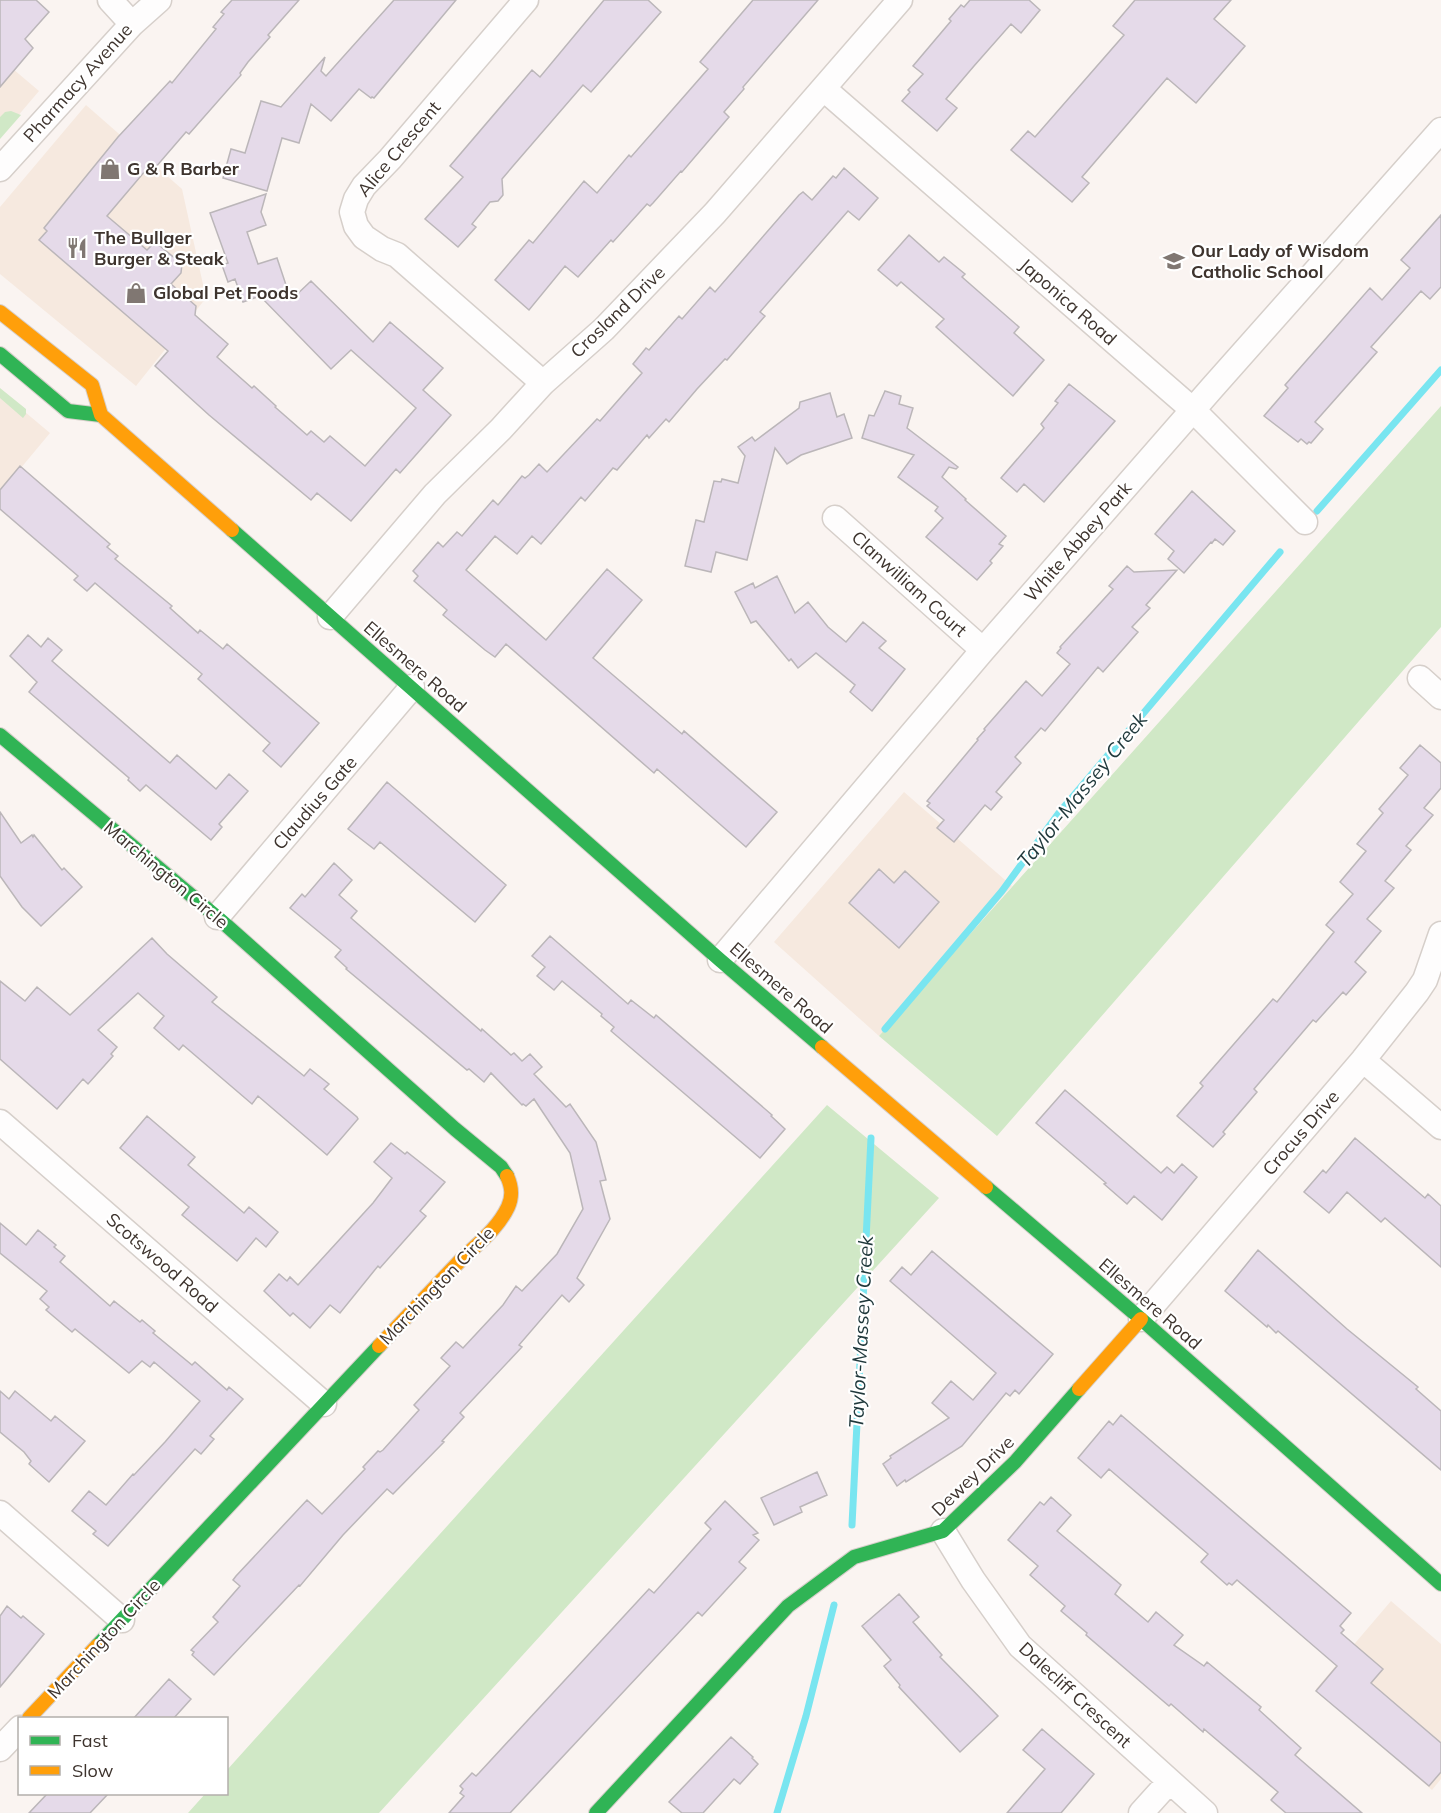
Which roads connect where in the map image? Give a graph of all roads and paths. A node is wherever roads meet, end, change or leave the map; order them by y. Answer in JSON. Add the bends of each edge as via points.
{"nodes":[{"id":1,"x":110,"y":0,"type":"edge"},
{"id":2,"x":159,"y":0,"type":"edge"},
{"id":3,"x":526,"y":0,"type":"edge"},
{"id":4,"x":900,"y":0,"type":"edge"},
{"id":5,"x":132,"y":24,"type":"junction"},
{"id":6,"x":824,"y":89,"type":"junction"},
{"id":7,"x":1441,"y":130,"type":"edge"},
{"id":8,"x":0,"y":169,"type":"edge"},
{"id":9,"x":0,"y":312,"type":"edge"},
{"id":10,"x":0,"y":354,"type":"edge"},
{"id":11,"x":543,"y":383,"type":"junction"},
{"id":12,"x":1193,"y":410,"type":"junction"},
{"id":13,"x":101,"y":415,"type":"junction"},
{"id":14,"x":835,"y":518,"type":"dead end"},
{"id":15,"x":1305,"y":522,"type":"dead end"},
{"id":16,"x":330,"y":617,"type":"junction"},
{"id":17,"x":983,"y":650,"type":"junction"},
{"id":18,"x":1420,"y":678,"type":"dead end"},
{"id":19,"x":412,"y":687,"type":"junction"},
{"id":20,"x":1441,"y":697,"type":"edge"},
{"id":21,"x":0,"y":735,"type":"edge"},
{"id":22,"x":217,"y":917,"type":"junction"},
{"id":23,"x":1441,"y":934,"type":"edge"},
{"id":24,"x":720,"y":960,"type":"junction"},
{"id":25,"x":1363,"y":1060,"type":"junction"},
{"id":26,"x":0,"y":1122,"type":"edge"},
{"id":27,"x":1441,"y":1127,"type":"edge"},
{"id":28,"x":1141,"y":1319,"type":"junction"},
{"id":29,"x":324,"y":1404,"type":"junction"},
{"id":30,"x":0,"y":1514,"type":"edge"},
{"id":31,"x":943,"y":1532,"type":"junction"},
{"id":32,"x":1441,"y":1584,"type":"edge"},
{"id":33,"x":122,"y":1620,"type":"junction"},
{"id":34,"x":31,"y":1717,"type":"edge"},
{"id":35,"x":18,"y":1730,"type":"edge"},
{"id":36,"x":0,"y":1749,"type":"edge"},
{"id":37,"x":1169,"y":1782,"type":"junction"},
{"id":38,"x":596,"y":1813,"type":"edge"},
{"id":39,"x":1142,"y":1813,"type":"edge"},
{"id":40,"x":1205,"y":1813,"type":"edge"}],
"edges":[{"from":1,"to":5,"type":"street"},
{"from":2,"to":5,"type":"street","name":"Pharmacy Avenue"},
{"from":3,"to":11,"type":"street","name":"Alice Crescent","via":[[364,186],[352,212],[363,237],[398,255]]},
{"from":4,"to":6,"type":"street","name":"Crosland Drive"},
{"from":5,"to":8,"type":"street","name":"Pharmacy Avenue"},
{"from":6,"to":11,"type":"street","name":"Crosland Drive","via":[[676,255],[604,329]]},
{"from":6,"to":12,"type":"street","name":"Japonica Road"},
{"from":7,"to":12,"type":"street","name":"White Abbey Park"},
{"from":9,"to":13,"type":"street","via":[[92,385]]},
{"from":10,"to":13,"type":"street","via":[[68,411]]},
{"from":11,"to":16,"type":"street","name":"Crosland Drive","via":[[435,494]]},
{"from":12,"to":15,"type":"street","name":"Japonica Road"},
{"from":12,"to":17,"type":"street","name":"White Abbey Park"},
{"from":13,"to":16,"type":"street","name":"Ellesmere Road"},
{"from":14,"to":17,"type":"street","name":"Clanwilliam Court"},
{"from":16,"to":19,"type":"street","name":"Ellesmere Road"},
{"from":17,"to":24,"type":"street","name":"White Abbey Park"},
{"from":18,"to":20,"type":"street"},
{"from":19,"to":22,"type":"street","name":"Claudius Gate"},
{"from":19,"to":24,"type":"street","name":"Ellesmere Road"},
{"from":21,"to":22,"type":"street","name":"Marchington Circle"},
{"from":22,"to":29,"type":"street","name":"Marchington Circle","via":[[501,1167],[512,1192],[509,1205],[486,1238]]},
{"from":23,"to":25,"type":"street","name":"Crocus Drive","via":[[1425,980]]},
{"from":24,"to":28,"type":"street","name":"Ellesmere Road"},
{"from":25,"to":27,"type":"street"},
{"from":25,"to":28,"type":"street","name":"Crocus Drive"},
{"from":26,"to":29,"type":"street","name":"Scotswood Road"},
{"from":28,"to":31,"type":"street","name":"Dewey Drive","via":[[1015,1462]]},
{"from":28,"to":32,"type":"street","name":"Ellesmere Road"},
{"from":29,"to":33,"type":"street","name":"Marchington Circle"},
{"from":30,"to":33,"type":"street"},
{"from":31,"to":37,"type":"street","name":"Dalecliff Crescent","via":[[1020,1646]]},
{"from":31,"to":38,"type":"street","name":"Dewey Drive","via":[[854,1557],[788,1606]]},
{"from":33,"to":34,"type":"street","name":"Marchington Circle"},
{"from":35,"to":36,"type":"street"},
{"from":37,"to":39,"type":"street"},
{"from":37,"to":40,"type":"street","name":"Dalecliff Crescent"}]}
